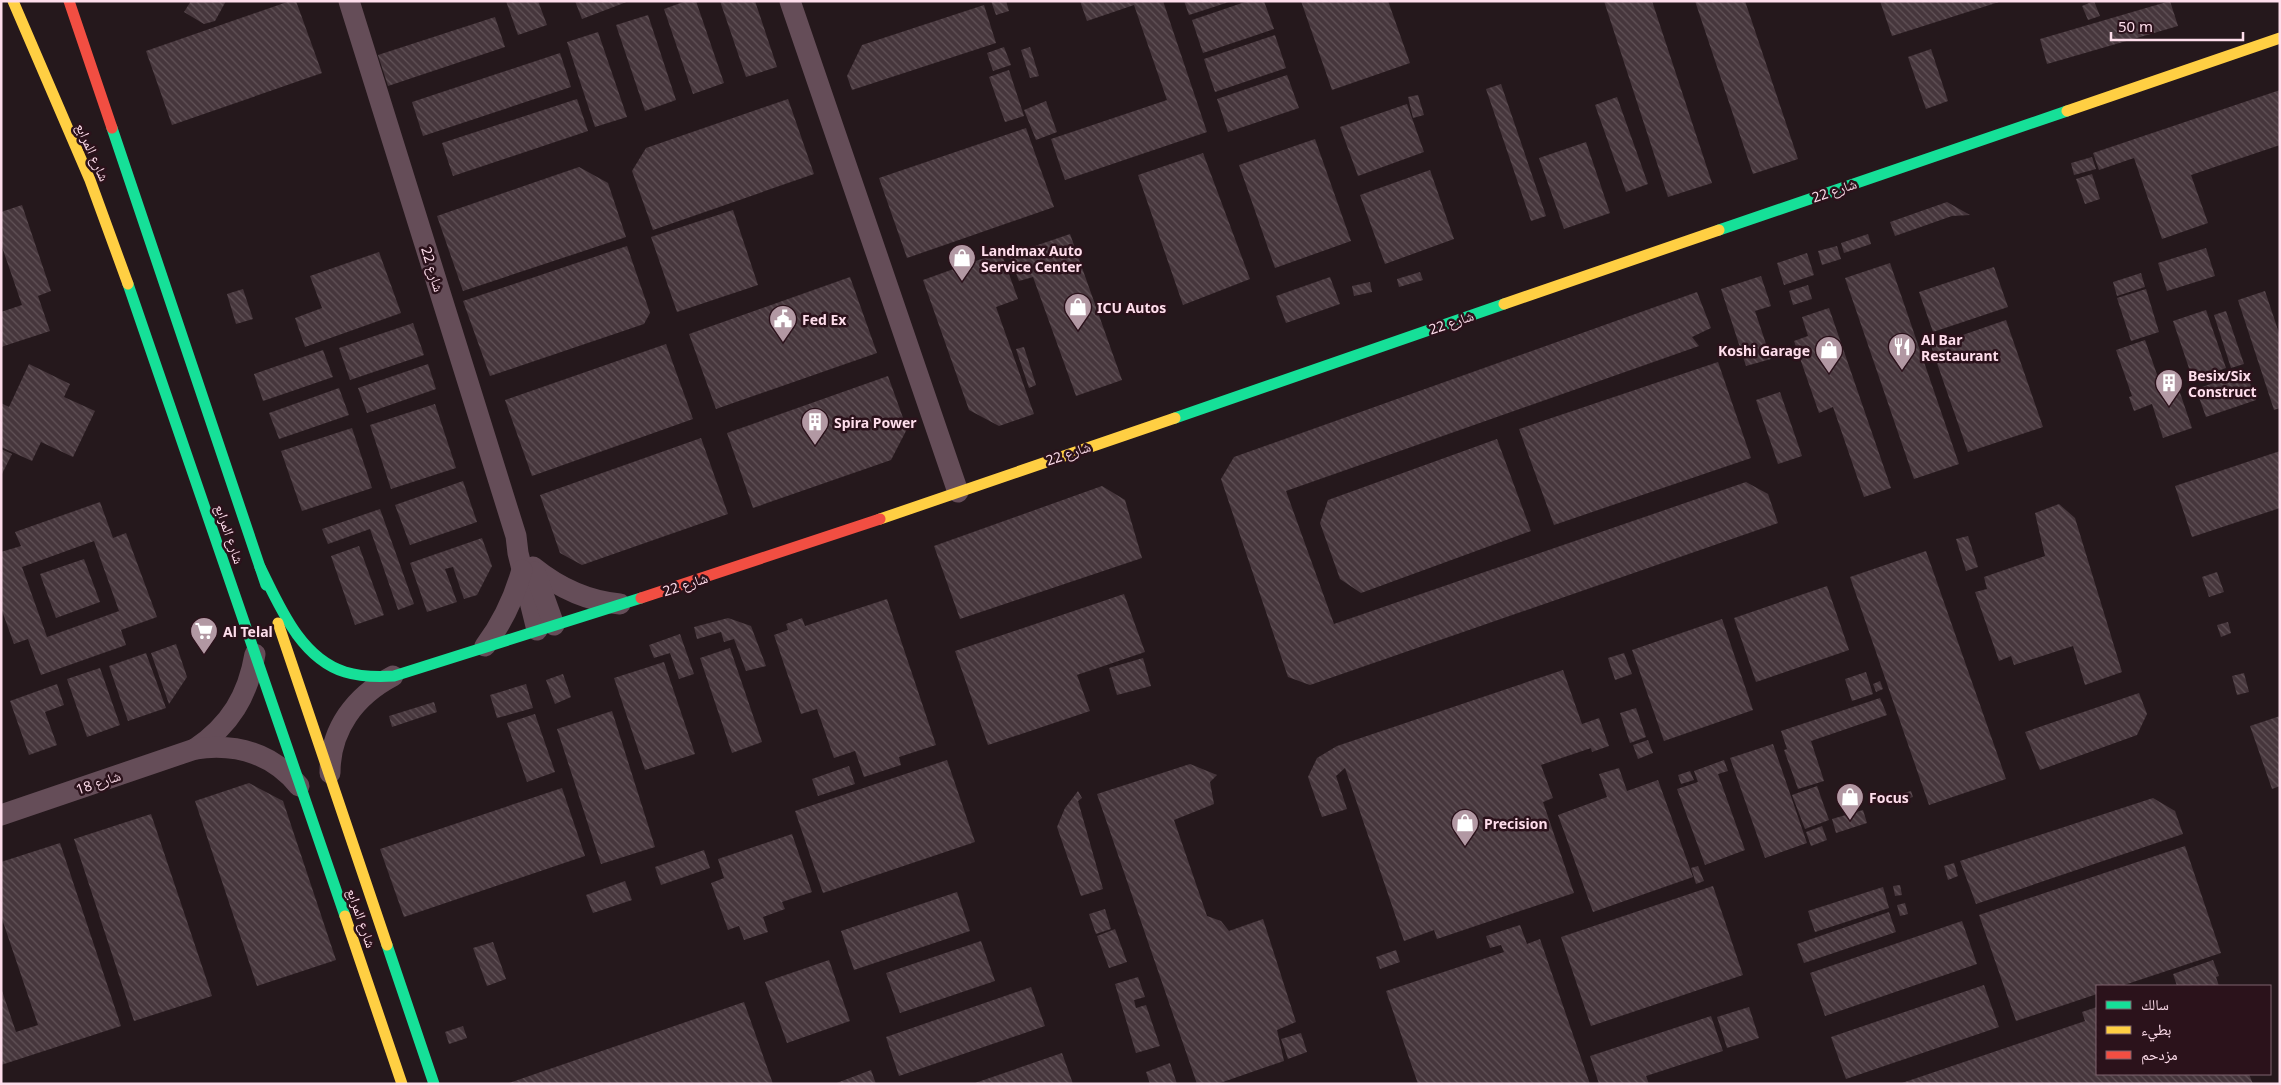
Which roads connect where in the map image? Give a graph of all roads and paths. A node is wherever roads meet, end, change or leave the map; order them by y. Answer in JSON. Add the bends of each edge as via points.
{"nodes":[{"id":1,"x":13,"y":1,"type":"edge"},
{"id":2,"x":69,"y":1,"type":"edge"},
{"id":3,"x":349,"y":1,"type":"edge"},
{"id":4,"x":790,"y":1,"type":"edge"},
{"id":5,"x":2280,"y":38,"type":"edge"},
{"id":6,"x":958,"y":492,"type":"junction"},
{"id":7,"x":260,"y":567,"type":"junction"},
{"id":8,"x":528,"y":568,"type":"junction"},
{"id":9,"x":622,"y":604,"type":"junction"},
{"id":10,"x":545,"y":628,"type":"junction"},
{"id":11,"x":485,"y":646,"type":"junction"},
{"id":12,"x":255,"y":654,"type":"junction"},
{"id":13,"x":394,"y":676,"type":"junction"},
{"id":14,"x":195,"y":750,"type":"junction"},
{"id":15,"x":330,"y":778,"type":"junction"},
{"id":16,"x":302,"y":790,"type":"junction"},
{"id":17,"x":1,"y":815,"type":"edge"},
{"id":18,"x":402,"y":1084,"type":"edge"},
{"id":19,"x":434,"y":1084,"type":"edge"}],
"edges":[{"from":1,"to":12,"type":"main road","name":"شارع المرابع","via":[[104,216]]},
{"from":2,"to":7,"type":"main road","name":"شارع المرابع"},
{"from":3,"to":8,"type":"street","name":"شارع 22"},
{"from":4,"to":6,"type":"street"},
{"from":5,"to":6,"type":"main road","name":"شارع 22"},
{"from":6,"to":9,"type":"main road","name":"شارع 22"},
{"from":7,"to":13,"type":"main road","name":"شارع 22","via":[[295,633],[317,658],[358,676]]},
{"from":7,"to":15,"type":"main road","name":"شارع المرابع"},
{"from":8,"to":9,"type":"street","name":"شارع 22","via":[[565,590],[602,602]]},
{"from":8,"to":10,"type":"street","name":"شارع 22"},
{"from":8,"to":11,"type":"street","name":"شارع 22","via":[[504,618]]},
{"from":9,"to":10,"type":"main road","name":"شارع 22"},
{"from":10,"to":11,"type":"main road","name":"شارع 22"},
{"from":11,"to":13,"type":"main road","name":"شارع 22"},
{"from":12,"to":14,"type":"street","name":"شارع 18","via":[[248,685],[234,713]]},
{"from":12,"to":16,"type":"main road","name":"شارع المرابع"},
{"from":13,"to":15,"type":"street","name":"شارع 22","via":[[363,696],[347,714],[335,738]]},
{"from":14,"to":16,"type":"street","name":"شارع 18","via":[[212,747],[247,750],[278,765]]},
{"from":14,"to":17,"type":"street","name":"شارع 18"},
{"from":15,"to":19,"type":"main road","name":"شارع المرابع"},
{"from":16,"to":18,"type":"main road","name":"شارع المرابع"}]}
